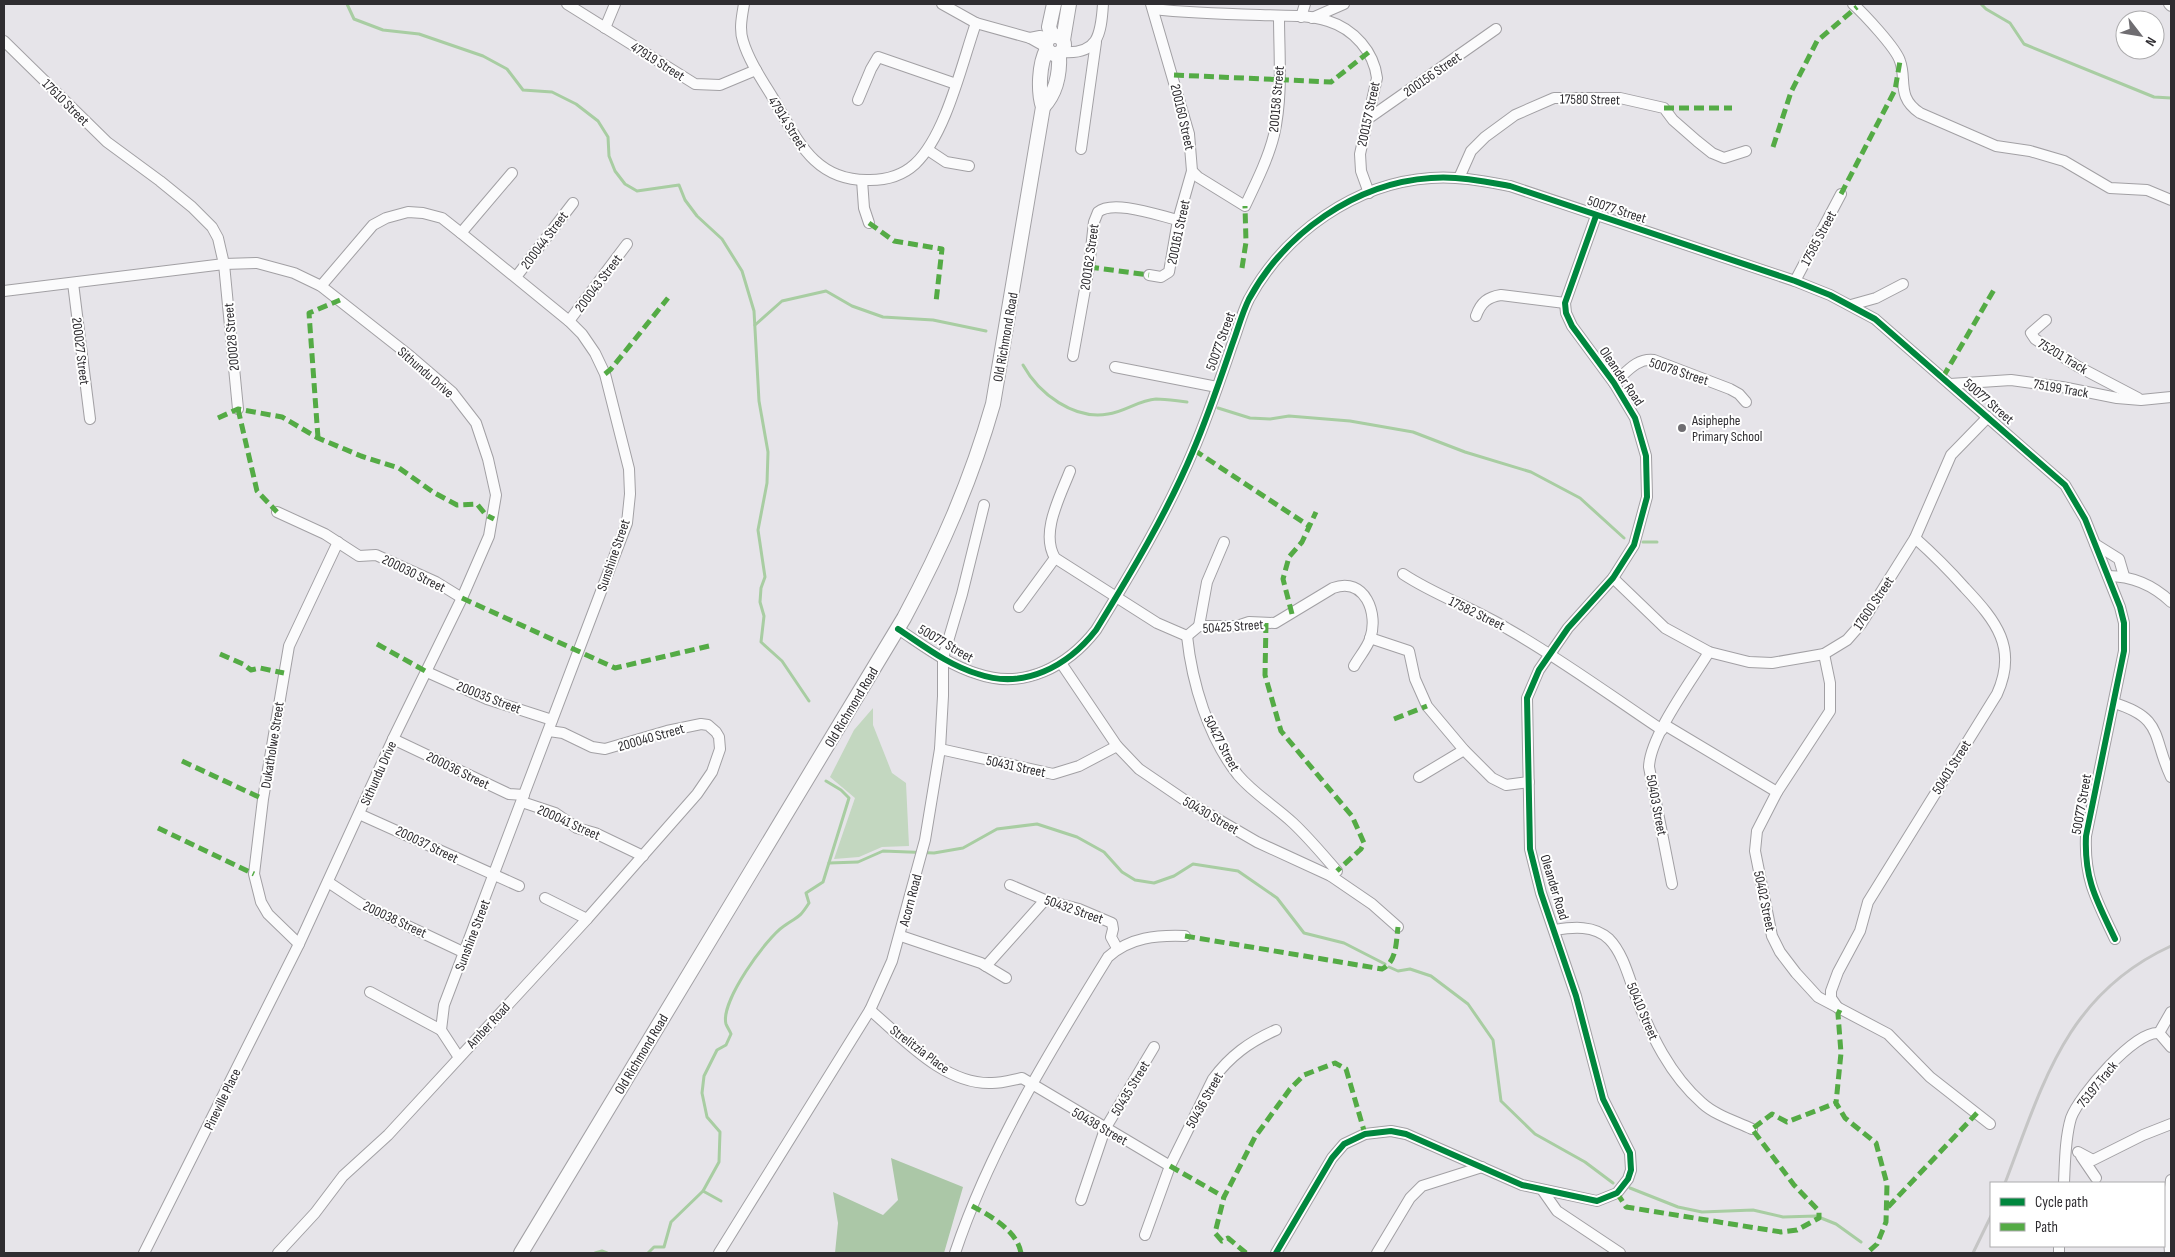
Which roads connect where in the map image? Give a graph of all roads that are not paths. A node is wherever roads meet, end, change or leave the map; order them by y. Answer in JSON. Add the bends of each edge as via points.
{"nodes":[{"id":1,"x":567,"y":4,"type":"edge"},
{"id":2,"x":615,"y":4,"type":"edge"},
{"id":3,"x":744,"y":4,"type":"edge"},
{"id":4,"x":942,"y":4,"type":"edge"},
{"id":5,"x":1054,"y":4,"type":"edge"},
{"id":6,"x":1069,"y":4,"type":"edge"},
{"id":7,"x":1103,"y":4,"type":"edge"},
{"id":8,"x":1305,"y":4,"type":"edge"},
{"id":9,"x":1344,"y":4,"type":"edge"},
{"id":10,"x":1854,"y":4,"type":"edge"},
{"id":11,"x":1152,"y":6,"type":"edge"},
{"id":12,"x":1279,"y":16,"type":"junction"},
{"id":13,"x":1307,"y":17,"type":"junction"},
{"id":14,"x":976,"y":23,"type":"junction"},
{"id":15,"x":605,"y":28,"type":"junction"},
{"id":16,"x":1496,"y":29,"type":"dead end"},
{"id":17,"x":4,"y":41,"type":"edge"},
{"id":18,"x":1096,"y":42,"type":"junction"},
{"id":19,"x":1055,"y":45,"type":"junction"},
{"id":20,"x":756,"y":70,"type":"junction"},
{"id":21,"x":956,"y":84,"type":"junction"},
{"id":22,"x":858,"y":100,"type":"dead end"},
{"id":23,"x":1369,"y":118,"type":"junction"},
{"id":24,"x":1081,"y":148,"type":"dead end"},
{"id":25,"x":928,"y":150,"type":"junction"},
{"id":26,"x":1746,"y":151,"type":"dead end"},
{"id":27,"x":970,"y":166,"type":"dead end"},
{"id":28,"x":1192,"y":171,"type":"junction"},
{"id":29,"x":512,"y":173,"type":"dead end"},
{"id":30,"x":1460,"y":178,"type":"junction"},
{"id":31,"x":862,"y":180,"type":"junction"},
{"id":32,"x":1369,"y":193,"type":"junction"},
{"id":33,"x":1841,"y":194,"type":"dead end"},
{"id":34,"x":2171,"y":200,"type":"edge"},
{"id":35,"x":573,"y":203,"type":"dead end"},
{"id":36,"x":1596,"y":216,"type":"junction"},
{"id":37,"x":1178,"y":220,"type":"junction"},
{"id":38,"x":869,"y":222,"type":"dead end"},
{"id":39,"x":462,"y":233,"type":"junction"},
{"id":40,"x":627,"y":244,"type":"dead end"},
{"id":41,"x":224,"y":264,"type":"junction"},
{"id":42,"x":1149,"y":275,"type":"dead end"},
{"id":43,"x":516,"y":277,"type":"junction"},
{"id":44,"x":1795,"y":281,"type":"junction"},
{"id":45,"x":73,"y":283,"type":"junction"},
{"id":46,"x":1903,"y":284,"type":"dead end"},
{"id":47,"x":321,"y":286,"type":"junction"},
{"id":48,"x":4,"y":291,"type":"edge"},
{"id":49,"x":1566,"y":303,"type":"junction"},
{"id":50,"x":1851,"y":305,"type":"junction"},
{"id":51,"x":1476,"y":316,"type":"dead end"},
{"id":52,"x":2046,"y":320,"type":"dead end"},
{"id":53,"x":569,"y":321,"type":"junction"},
{"id":54,"x":1073,"y":356,"type":"dead end"},
{"id":55,"x":1116,"y":367,"type":"dead end"},
{"id":56,"x":1614,"y":383,"type":"junction"},
{"id":57,"x":1950,"y":384,"type":"junction"},
{"id":58,"x":1217,"y":387,"type":"junction"},
{"id":59,"x":2171,"y":397,"type":"edge"},
{"id":60,"x":2141,"y":400,"type":"junction"},
{"id":61,"x":1746,"y":402,"type":"dead end"},
{"id":62,"x":238,"y":409,"type":"dead end"},
{"id":63,"x":1988,"y":417,"type":"junction"},
{"id":64,"x":90,"y":419,"type":"dead end"},
{"id":65,"x":1070,"y":471,"type":"dead end"},
{"id":66,"x":984,"y":505,"type":"dead end"},
{"id":67,"x":277,"y":512,"type":"dead end"},
{"id":68,"x":1915,"y":538,"type":"junction"},
{"id":69,"x":338,"y":542,"type":"junction"},
{"id":70,"x":1224,"y":542,"type":"dead end"},
{"id":71,"x":2095,"y":544,"type":"junction"},
{"id":72,"x":1055,"y":558,"type":"junction"},
{"id":73,"x":1403,"y":574,"type":"dead end"},
{"id":74,"x":2108,"y":576,"type":"junction"},
{"id":75,"x":2124,"y":576,"type":"junction"},
{"id":76,"x":1613,"y":578,"type":"junction"},
{"id":77,"x":462,"y":598,"type":"junction"},
{"id":78,"x":1116,"y":598,"type":"junction"},
{"id":79,"x":2171,"y":602,"type":"edge"},
{"id":80,"x":1020,"y":607,"type":"dead end"},
{"id":81,"x":1199,"y":626,"type":"junction"},
{"id":82,"x":898,"y":629,"type":"junction"},
{"id":83,"x":1187,"y":636,"type":"junction"},
{"id":84,"x":1370,"y":638,"type":"junction"},
{"id":85,"x":1709,"y":652,"type":"junction"},
{"id":86,"x":1549,"y":654,"type":"junction"},
{"id":87,"x":1824,"y":654,"type":"junction"},
{"id":88,"x":943,"y":658,"type":"junction"},
{"id":89,"x":1061,"y":663,"type":"junction"},
{"id":90,"x":1354,"y":666,"type":"dead end"},
{"id":91,"x":428,"y":672,"type":"junction"},
{"id":92,"x":2114,"y":704,"type":"junction"},
{"id":93,"x":552,"y":720,"type":"junction"},
{"id":94,"x":1664,"y":727,"type":"junction"},
{"id":95,"x":549,"y":731,"type":"junction"},
{"id":96,"x":393,"y":739,"type":"junction"},
{"id":97,"x":1117,"y":746,"type":"junction"},
{"id":98,"x":940,"y":749,"type":"junction"},
{"id":99,"x":1464,"y":750,"type":"junction"},
{"id":100,"x":1419,"y":777,"type":"dead end"},
{"id":101,"x":2171,"y":777,"type":"edge"},
{"id":102,"x":1529,"y":782,"type":"junction"},
{"id":103,"x":1777,"y":792,"type":"junction"},
{"id":104,"x":697,"y":794,"type":"joint"},
{"id":105,"x":523,"y":798,"type":"junction"},
{"id":106,"x":359,"y":814,"type":"junction"},
{"id":107,"x":643,"y":856,"type":"junction"},
{"id":108,"x":495,"y":874,"type":"junction"},
{"id":109,"x":1334,"y":874,"type":"junction"},
{"id":110,"x":328,"y":882,"type":"junction"},
{"id":111,"x":1010,"y":884,"type":"dead end"},
{"id":112,"x":1672,"y":884,"type":"dead end"},
{"id":113,"x":519,"y":886,"type":"dead end"},
{"id":114,"x":545,"y":898,"type":"dead end"},
{"id":115,"x":1045,"y":900,"type":"junction"},
{"id":116,"x":587,"y":919,"type":"junction"},
{"id":117,"x":1398,"y":927,"type":"dead end"},
{"id":118,"x":1555,"y":930,"type":"junction"},
{"id":119,"x":901,"y":936,"type":"junction"},
{"id":120,"x":1185,"y":936,"type":"dead end"},
{"id":121,"x":2115,"y":939,"type":"dead end"},
{"id":122,"x":298,"y":944,"type":"junction"},
{"id":123,"x":1117,"y":948,"type":"junction"},
{"id":124,"x":465,"y":953,"type":"junction"},
{"id":125,"x":986,"y":966,"type":"junction"},
{"id":126,"x":1006,"y":978,"type":"dead end"},
{"id":127,"x":370,"y":992,"type":"dead end"},
{"id":128,"x":870,"y":1010,"type":"junction"},
{"id":129,"x":1840,"y":1010,"type":"junction"},
{"id":130,"x":2171,"y":1012,"type":"edge"},
{"id":131,"x":441,"y":1030,"type":"junction"},
{"id":132,"x":1276,"y":1030,"type":"dead end"},
{"id":133,"x":2159,"y":1033,"type":"junction"},
{"id":134,"x":1154,"y":1047,"type":"dead end"},
{"id":135,"x":2171,"y":1047,"type":"edge"},
{"id":136,"x":458,"y":1056,"type":"junction"},
{"id":137,"x":1031,"y":1085,"type":"junction"},
{"id":138,"x":1990,"y":1124,"type":"dead end"},
{"id":139,"x":2171,"y":1124,"type":"edge"},
{"id":140,"x":1105,"y":1129,"type":"junction"},
{"id":141,"x":1752,"y":1130,"type":"dead end"},
{"id":142,"x":2068,"y":1137,"type":"junction"},
{"id":143,"x":2078,"y":1152,"type":"junction"},
{"id":144,"x":1170,"y":1166,"type":"junction"},
{"id":145,"x":1482,"y":1167,"type":"junction"},
{"id":146,"x":2096,"y":1178,"type":"dead end"},
{"id":147,"x":2171,"y":1180,"type":"edge"},
{"id":148,"x":2064,"y":1182,"type":"edge"},
{"id":149,"x":1543,"y":1191,"type":"junction"},
{"id":150,"x":1081,"y":1200,"type":"dead end"},
{"id":151,"x":1145,"y":1235,"type":"dead end"},
{"id":152,"x":144,"y":1253,"type":"edge"},
{"id":153,"x":278,"y":1253,"type":"edge"},
{"id":154,"x":521,"y":1253,"type":"edge"},
{"id":155,"x":719,"y":1253,"type":"edge"},
{"id":156,"x":955,"y":1253,"type":"edge"},
{"id":157,"x":1276,"y":1253,"type":"edge"},
{"id":158,"x":1378,"y":1253,"type":"edge"},
{"id":159,"x":1620,"y":1253,"type":"edge"},
{"id":160,"x":2170,"y":1253,"type":"edge"}],
"edges":[{"from":1,"to":15,"type":"street","name":"47919 Street"},
{"from":2,"to":15,"type":"street"},
{"from":3,"to":20,"type":"street","name":"47914 Street","via":[[742,41]]},
{"from":4,"to":14,"type":"street"},
{"from":5,"to":19,"type":"street","name":"Old Richmond Road","via":[[1050,21]]},
{"from":6,"to":19,"type":"street","name":"Old Richmond Road"},
{"from":7,"to":18,"type":"street","via":[[1101,30]]},
{"from":8,"to":13,"type":"street"},
{"from":9,"to":13,"type":"street"},
{"from":10,"to":34,"type":"street","via":[[1900,61],[1904,92],[1920,113],[1996,146],[2064,161],[2110,188],[2147,190]]},
{"from":11,"to":12,"type":"street","name":"200157 Street"},
{"from":11,"to":28,"type":"street","name":"200160 Street","via":[[1189,134]]},
{"from":12,"to":13,"type":"street","name":"200157 Street"},
{"from":12,"to":28,"type":"street","name":"200158 Street","via":[[1279,79],[1274,135],[1245,206]]},
{"from":13,"to":23,"type":"street","name":"200157 Street","via":[[1340,27],[1359,40],[1369,52],[1376,66],[1377,78]]},
{"from":14,"to":19,"type":"street"},
{"from":14,"to":21,"type":"street","name":"47914 Street"},
{"from":15,"to":20,"type":"street","name":"47919 Street","via":[[695,84],[720,85]]},
{"from":16,"to":23,"type":"street","name":"200156 Street"},
{"from":17,"to":41,"type":"street","name":"17610 Street","via":[[100,136],[206,220],[218,238]]},
{"from":18,"to":19,"type":"street","via":[[1086,50]]},
{"from":18,"to":24,"type":"street"},
{"from":19,"to":82,"type":"street","name":"Old Richmond Road","via":[[1058,74],[1054,92],[1043,107],[993,404],[952,524]]},
{"from":20,"to":31,"type":"street","name":"47914 Street","via":[[809,157],[837,176]]},
{"from":21,"to":22,"type":"street","via":[[878,57]]},
{"from":21,"to":25,"type":"street","name":"47914 Street"},
{"from":23,"to":32,"type":"street","name":"200157 Street","via":[[1360,154],[1361,171]]},
{"from":25,"to":27,"type":"street","via":[[946,162]]},
{"from":25,"to":31,"type":"street","name":"47914 Street","via":[[914,165],[894,176]]},
{"from":26,"to":30,"type":"street","name":"17580 Street","via":[[1724,158],[1712,153],[1673,120],[1664,108],[1620,98],[1554,98],[1515,115],[1484,137],[1471,151]]},
{"from":28,"to":37,"type":"street","name":"200161 Street"},
{"from":29,"to":39,"type":"street"},
{"from":30,"to":32,"type":"street","name":"50077 Street","via":[[1409,180]]},
{"from":30,"to":36,"type":"street","name":"50077 Street","via":[[1510,186]]},
{"from":31,"to":38,"type":"street","via":[[864,208]]},
{"from":32,"to":58,"type":"street","name":"50077 Street","via":[[1308,227],[1272,264],[1249,299]]},
{"from":33,"to":44,"type":"street","name":"17585 Street"},
{"from":35,"to":43,"type":"street","name":"200044 Street"},
{"from":36,"to":44,"type":"street","name":"50077 Street"},
{"from":36,"to":49,"type":"street"},
{"from":37,"to":42,"type":"street","name":"200161 Street","via":[[1169,272],[1161,277]]},
{"from":37,"to":54,"type":"street","name":"200162 Street","via":[[1131,208],[1106,207],[1098,212]]},
{"from":39,"to":43,"type":"street","name":"Sunshine Street"},
{"from":39,"to":47,"type":"street","name":"Sunshine Street","via":[[442,218],[423,213],[408,212],[386,218],[373,226]]},
{"from":40,"to":53,"type":"street","name":"200043 Street"},
{"from":41,"to":45,"type":"street","name":"Sithundu Drive"},
{"from":41,"to":47,"type":"street","name":"Sithundu Drive","via":[[257,263],[294,273]]},
{"from":41,"to":62,"type":"street","name":"200028 Street"},
{"from":43,"to":53,"type":"street","name":"Sunshine Street"},
{"from":44,"to":50,"type":"street","name":"50077 Street"},
{"from":45,"to":48,"type":"street","name":"Sithundu Drive"},
{"from":45,"to":64,"type":"street","name":"200027 Street"},
{"from":46,"to":50,"type":"street","via":[[1876,298]]},
{"from":47,"to":77,"type":"street","name":"Sithundu Drive","via":[[452,392],[476,423],[496,495],[489,536]]},
{"from":49,"to":51,"type":"street","via":[[1502,294],[1484,301]]},
{"from":49,"to":56,"type":"street","name":"Oleander Road","via":[[1566,313],[1572,326]]},
{"from":50,"to":57,"type":"street","name":"50077 Street","via":[[1875,320]]},
{"from":52,"to":60,"type":"street","name":"75201 Track","via":[[2031,333],[2035,339]]},
{"from":53,"to":93,"type":"street","name":"Sunshine Street","via":[[586,340],[605,374],[629,469],[630,494],[627,523]]},
{"from":55,"to":58,"type":"street"},
{"from":56,"to":61,"type":"street","name":"50078 Street","via":[[1636,363],[1654,360],[1730,388]]},
{"from":56,"to":76,"type":"street","name":"Oleander Road","via":[[1635,418],[1643,442],[1647,497],[1634,545]]},
{"from":57,"to":60,"type":"street","name":"75199 Track","via":[[2016,381]]},
{"from":57,"to":63,"type":"street","name":"50077 Street"},
{"from":58,"to":78,"type":"street","name":"50077 Street","via":[[1175,491]]},
{"from":59,"to":60,"type":"street","name":"75199 Track"},
{"from":63,"to":68,"type":"street","name":"17600 Street","via":[[1949,460]]},
{"from":63,"to":71,"type":"street","name":"50077 Street","via":[[2066,485]]},
{"from":65,"to":72,"type":"street","via":[[1049,536],[1049,549]]},
{"from":66,"to":88,"type":"street","name":"Acorn Road"},
{"from":67,"to":69,"type":"street"},
{"from":68,"to":87,"type":"street","name":"17600 Street","via":[[1861,624],[1847,640]]},
{"from":68,"to":129,"type":"street","name":"50401 Street","via":[[1991,615],[2003,642],[2006,664],[1997,694],[1868,902],[1860,931],[1831,991],[1831,998]]},
{"from":69,"to":77,"type":"street","name":"200030 Street","via":[[358,556],[376,555],[436,582]]},
{"from":69,"to":122,"type":"street","name":"Dukatholwe Street","via":[[289,646],[254,874],[260,902]]},
{"from":70,"to":81,"type":"street","via":[[1208,582]]},
{"from":71,"to":74,"type":"street","name":"50077 Street"},
{"from":71,"to":75,"type":"street","via":[[2119,559]]},
{"from":72,"to":78,"type":"street","name":"50425 Street"},
{"from":72,"to":80,"type":"street"},
{"from":73,"to":86,"type":"street","name":"17582 Street","via":[[1489,618]]},
{"from":74,"to":75,"type":"street"},
{"from":74,"to":92,"type":"street","name":"50077 Street","via":[[2120,607],[2124,635]]},
{"from":75,"to":79,"type":"street","via":[[2145,584]]},
{"from":76,"to":85,"type":"street","name":"17600 Street","via":[[1665,628]]},
{"from":76,"to":86,"type":"street","name":"Oleander Road","via":[[1584,607]]},
{"from":77,"to":91,"type":"street","name":"Sithundu Drive"},
{"from":78,"to":83,"type":"street","name":"50425 Street","via":[[1156,623]]},
{"from":78,"to":89,"type":"street","name":"50077 Street","via":[[1083,646]]},
{"from":81,"to":83,"type":"street","name":"50425 Street"},
{"from":81,"to":84,"type":"street","name":"50425 Street","via":[[1275,623],[1341,585],[1357,590],[1369,599],[1372,606]]},
{"from":82,"to":88,"type":"street","name":"50077 Street"},
{"from":82,"to":154,"type":"street","name":"Old Richmond Road"},
{"from":83,"to":109,"type":"street","name":"50427 Street","via":[[1190,665],[1206,718],[1229,762],[1254,792],[1293,823]]},
{"from":84,"to":90,"type":"street","name":"50425 Street"},
{"from":84,"to":99,"type":"street","via":[[1409,651],[1415,678],[1427,706]]},
{"from":85,"to":87,"type":"street","name":"17600 Street","via":[[1749,662],[1772,663]]},
{"from":85,"to":94,"type":"street","name":"50403 Street"},
{"from":86,"to":94,"type":"street","name":"17582 Street"},
{"from":86,"to":102,"type":"street","name":"Oleander Road","via":[[1527,698]]},
{"from":87,"to":103,"type":"street","name":"50402 Street","via":[[1830,683],[1830,711]]},
{"from":88,"to":89,"type":"street","name":"50077 Street","via":[[980,675],[1016,679],[1042,673]]},
{"from":88,"to":98,"type":"street","name":"Acorn Road"},
{"from":89,"to":97,"type":"street","name":"50430 Street"},
{"from":91,"to":93,"type":"street","name":"200035 Street","via":[[487,699]]},
{"from":91,"to":96,"type":"street","name":"Sithundu Drive"},
{"from":92,"to":101,"type":"street","via":[[2133,709],[2149,720]]},
{"from":92,"to":121,"type":"street","name":"50077 Street","via":[[2086,836],[2086,860],[2090,883]]},
{"from":93,"to":95,"type":"street","name":"Sunshine Street"},
{"from":94,"to":103,"type":"street","name":"17582 Street"},
{"from":94,"to":112,"type":"street","name":"50403 Street","via":[[1651,751],[1649,767]]},
{"from":95,"to":104,"type":"street","name":"200040 Street","via":[[605,749],[667,730],[708,725],[719,737],[720,749],[712,772]]},
{"from":95,"to":105,"type":"street","name":"Sunshine Street"},
{"from":96,"to":105,"type":"street","name":"200036 Street"},
{"from":96,"to":106,"type":"street","name":"Sithundu Drive"},
{"from":97,"to":98,"type":"street","name":"50431 Street","via":[[1079,766],[1052,774]]},
{"from":97,"to":109,"type":"street","name":"50430 Street","via":[[1139,769],[1182,799],[1257,842]]},
{"from":98,"to":119,"type":"street","name":"Acorn Road","via":[[925,840]]},
{"from":99,"to":100,"type":"street"},
{"from":99,"to":102,"type":"street","via":[[1492,778],[1506,785]]},
{"from":102,"to":118,"type":"street","name":"Oleander Road","via":[[1530,849]]},
{"from":103,"to":129,"type":"street","name":"50402 Street","via":[[1762,818],[1755,844],[1772,936],[1780,952],[1807,985],[1825,1002]]},
{"from":104,"to":107,"type":"street","name":"Amber Road"},
{"from":105,"to":107,"type":"street","name":"200041 Street","via":[[577,828]]},
{"from":105,"to":108,"type":"street","name":"Sunshine Street"},
{"from":106,"to":108,"type":"street","name":"200037 Street"},
{"from":106,"to":110,"type":"street","name":"Sithundu Drive"},
{"from":107,"to":116,"type":"street","name":"Amber Road"},
{"from":108,"to":113,"type":"street","name":"200037 Street"},
{"from":108,"to":124,"type":"street","name":"Sunshine Street"},
{"from":109,"to":117,"type":"street","name":"50430 Street"},
{"from":110,"to":122,"type":"street","name":"Sithundu Drive"},
{"from":110,"to":124,"type":"street","name":"200038 Street","via":[[361,904]]},
{"from":111,"to":115,"type":"street","name":"50432 Street"},
{"from":114,"to":116,"type":"street"},
{"from":115,"to":123,"type":"street","name":"50432 Street","via":[[1080,909],[1112,923],[1112,937]]},
{"from":115,"to":125,"type":"street"},
{"from":116,"to":136,"type":"street","name":"Amber Road"},
{"from":118,"to":141,"type":"street","name":"50410 Street","via":[[1582,927],[1608,938],[1618,951],[1648,1030],[1682,1082],[1702,1103]]},
{"from":118,"to":149,"type":"street","name":"Oleander Road","via":[[1603,1099],[1632,1160],[1628,1179],[1617,1193],[1607,1199],[1591,1200]]},
{"from":119,"to":125,"type":"street"},
{"from":119,"to":128,"type":"street","name":"Acorn Road"},
{"from":120,"to":123,"type":"street","via":[[1153,935]]},
{"from":122,"to":152,"type":"street","name":"Pineville Place"},
{"from":123,"to":137,"type":"street","via":[[1108,957]]},
{"from":124,"to":131,"type":"street","name":"Sunshine Street","via":[[444,1005]]},
{"from":125,"to":126,"type":"street"},
{"from":127,"to":131,"type":"street"},
{"from":128,"to":137,"type":"street","name":"Strelitzia Place","via":[[936,1065],[953,1074],[991,1083],[1022,1078]]},
{"from":128,"to":155,"type":"street","name":"Acorn Road"},
{"from":129,"to":138,"type":"street","name":"50402 Street","via":[[1888,1034],[1930,1077]]},
{"from":130,"to":133,"type":"street"},
{"from":131,"to":136,"type":"street"},
{"from":132,"to":144,"type":"street","name":"50436 Street","via":[[1243,1047],[1222,1067],[1197,1108]]},
{"from":133,"to":135,"type":"street"},
{"from":133,"to":142,"type":"street","name":"75197 Track","via":[[2142,1036],[2109,1067],[2078,1104]]},
{"from":134,"to":140,"type":"street","name":"50435 Street"},
{"from":136,"to":153,"type":"street","name":"Amber Road","via":[[388,1135],[343,1176]]},
{"from":137,"to":140,"type":"street","name":"50438 Street"},
{"from":137,"to":156,"type":"street","via":[[972,1206]]},
{"from":139,"to":143,"type":"street","via":[[2093,1160]]},
{"from":140,"to":144,"type":"street","name":"50438 Street"},
{"from":140,"to":150,"type":"street","name":"50435 Street"},
{"from":142,"to":143,"type":"street"},
{"from":142,"to":148,"type":"street","name":"75197 Track"},
{"from":143,"to":146,"type":"street"},
{"from":144,"to":151,"type":"street","name":"50436 Street"},
{"from":145,"to":149,"type":"street","name":"Oleander Road"},
{"from":145,"to":157,"type":"street","name":"Oleander Road","via":[[1406,1134],[1383,1131],[1365,1134],[1344,1144],[1332,1158]]},
{"from":145,"to":158,"type":"street","via":[[1422,1186],[1410,1198]]},
{"from":147,"to":160,"type":"street","via":[[2167,1210]]},
{"from":149,"to":159,"type":"street","via":[[1557,1211]]}]}
